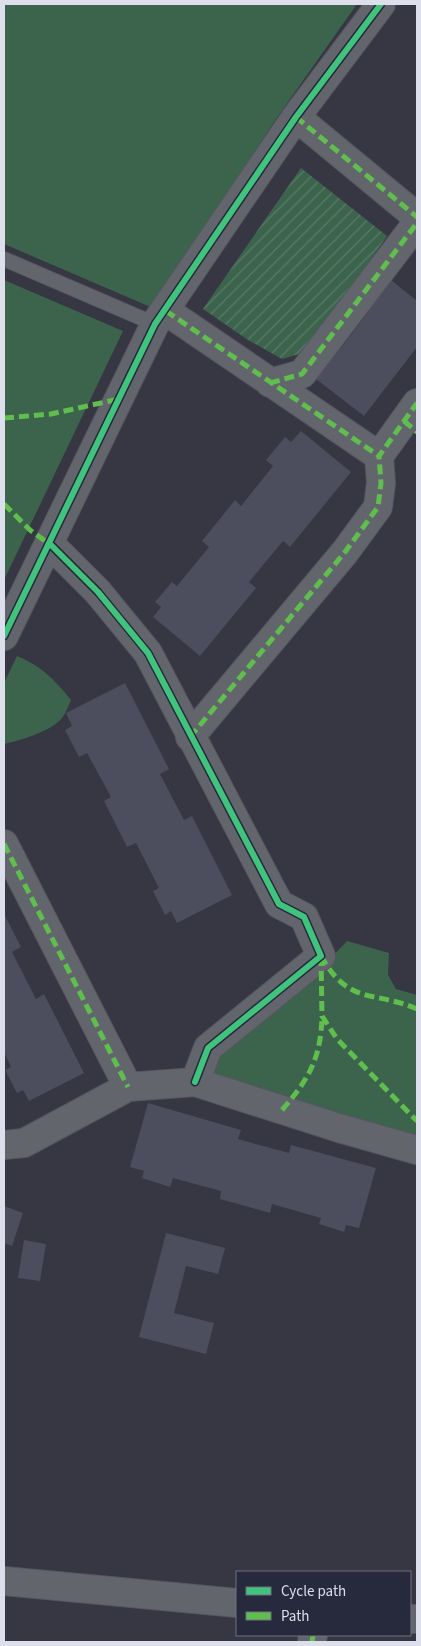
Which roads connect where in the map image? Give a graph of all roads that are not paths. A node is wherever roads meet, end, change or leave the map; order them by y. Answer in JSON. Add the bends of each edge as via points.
{"nodes":[{"id":1,"x":381,"y":4,"type":"edge"},
{"id":2,"x":296,"y":117,"type":"junction"},
{"id":3,"x":417,"y":217,"type":"edge"},
{"id":4,"x":417,"y":223,"type":"edge"},
{"id":5,"x":4,"y":259,"type":"edge"},
{"id":6,"x":160,"y":318,"type":"junction"},
{"id":7,"x":270,"y":383,"type":"junction"},
{"id":8,"x":413,"y":419,"type":"edge"},
{"id":9,"x":379,"y":456,"type":"junction"},
{"id":10,"x":49,"y":543,"type":"junction"},
{"id":11,"x":4,"y":636,"type":"edge"},
{"id":12,"x":190,"y":736,"type":"junction"},
{"id":13,"x":4,"y":844,"type":"edge"},
{"id":14,"x":195,"y":1082,"type":"junction"},
{"id":15,"x":128,"y":1087,"type":"junction"},
{"id":16,"x":4,"y":1145,"type":"edge"},
{"id":17,"x":417,"y":1150,"type":"edge"},
{"id":18,"x":4,"y":1581,"type":"edge"},
{"id":19,"x":236,"y":1603,"type":"edge"}],
"edges":[{"from":1,"to":2,"type":"street"},
{"from":2,"to":3,"type":"street"},
{"from":2,"to":6,"type":"street"},
{"from":4,"to":7,"type":"street","via":[[302,374]]},
{"from":5,"to":6,"type":"lane"},
{"from":6,"to":7,"type":"street"},
{"from":6,"to":10,"type":"street"},
{"from":7,"to":9,"type":"street"},
{"from":8,"to":9,"type":"street"},
{"from":9,"to":12,"type":"street","via":[[381,483],[378,507],[345,552]]},
{"from":10,"to":11,"type":"street"},
{"from":10,"to":12,"type":"street","via":[[98,592],[148,652]]},
{"from":12,"to":14,"type":"street","via":[[279,904],[304,917],[321,956],[208,1048]]},
{"from":13,"to":15,"type":"street"},
{"from":14,"to":15,"type":"street"},
{"from":14,"to":17,"type":"street"},
{"from":15,"to":16,"type":"street","via":[[24,1143]]},
{"from":18,"to":19,"type":"street"}]}
